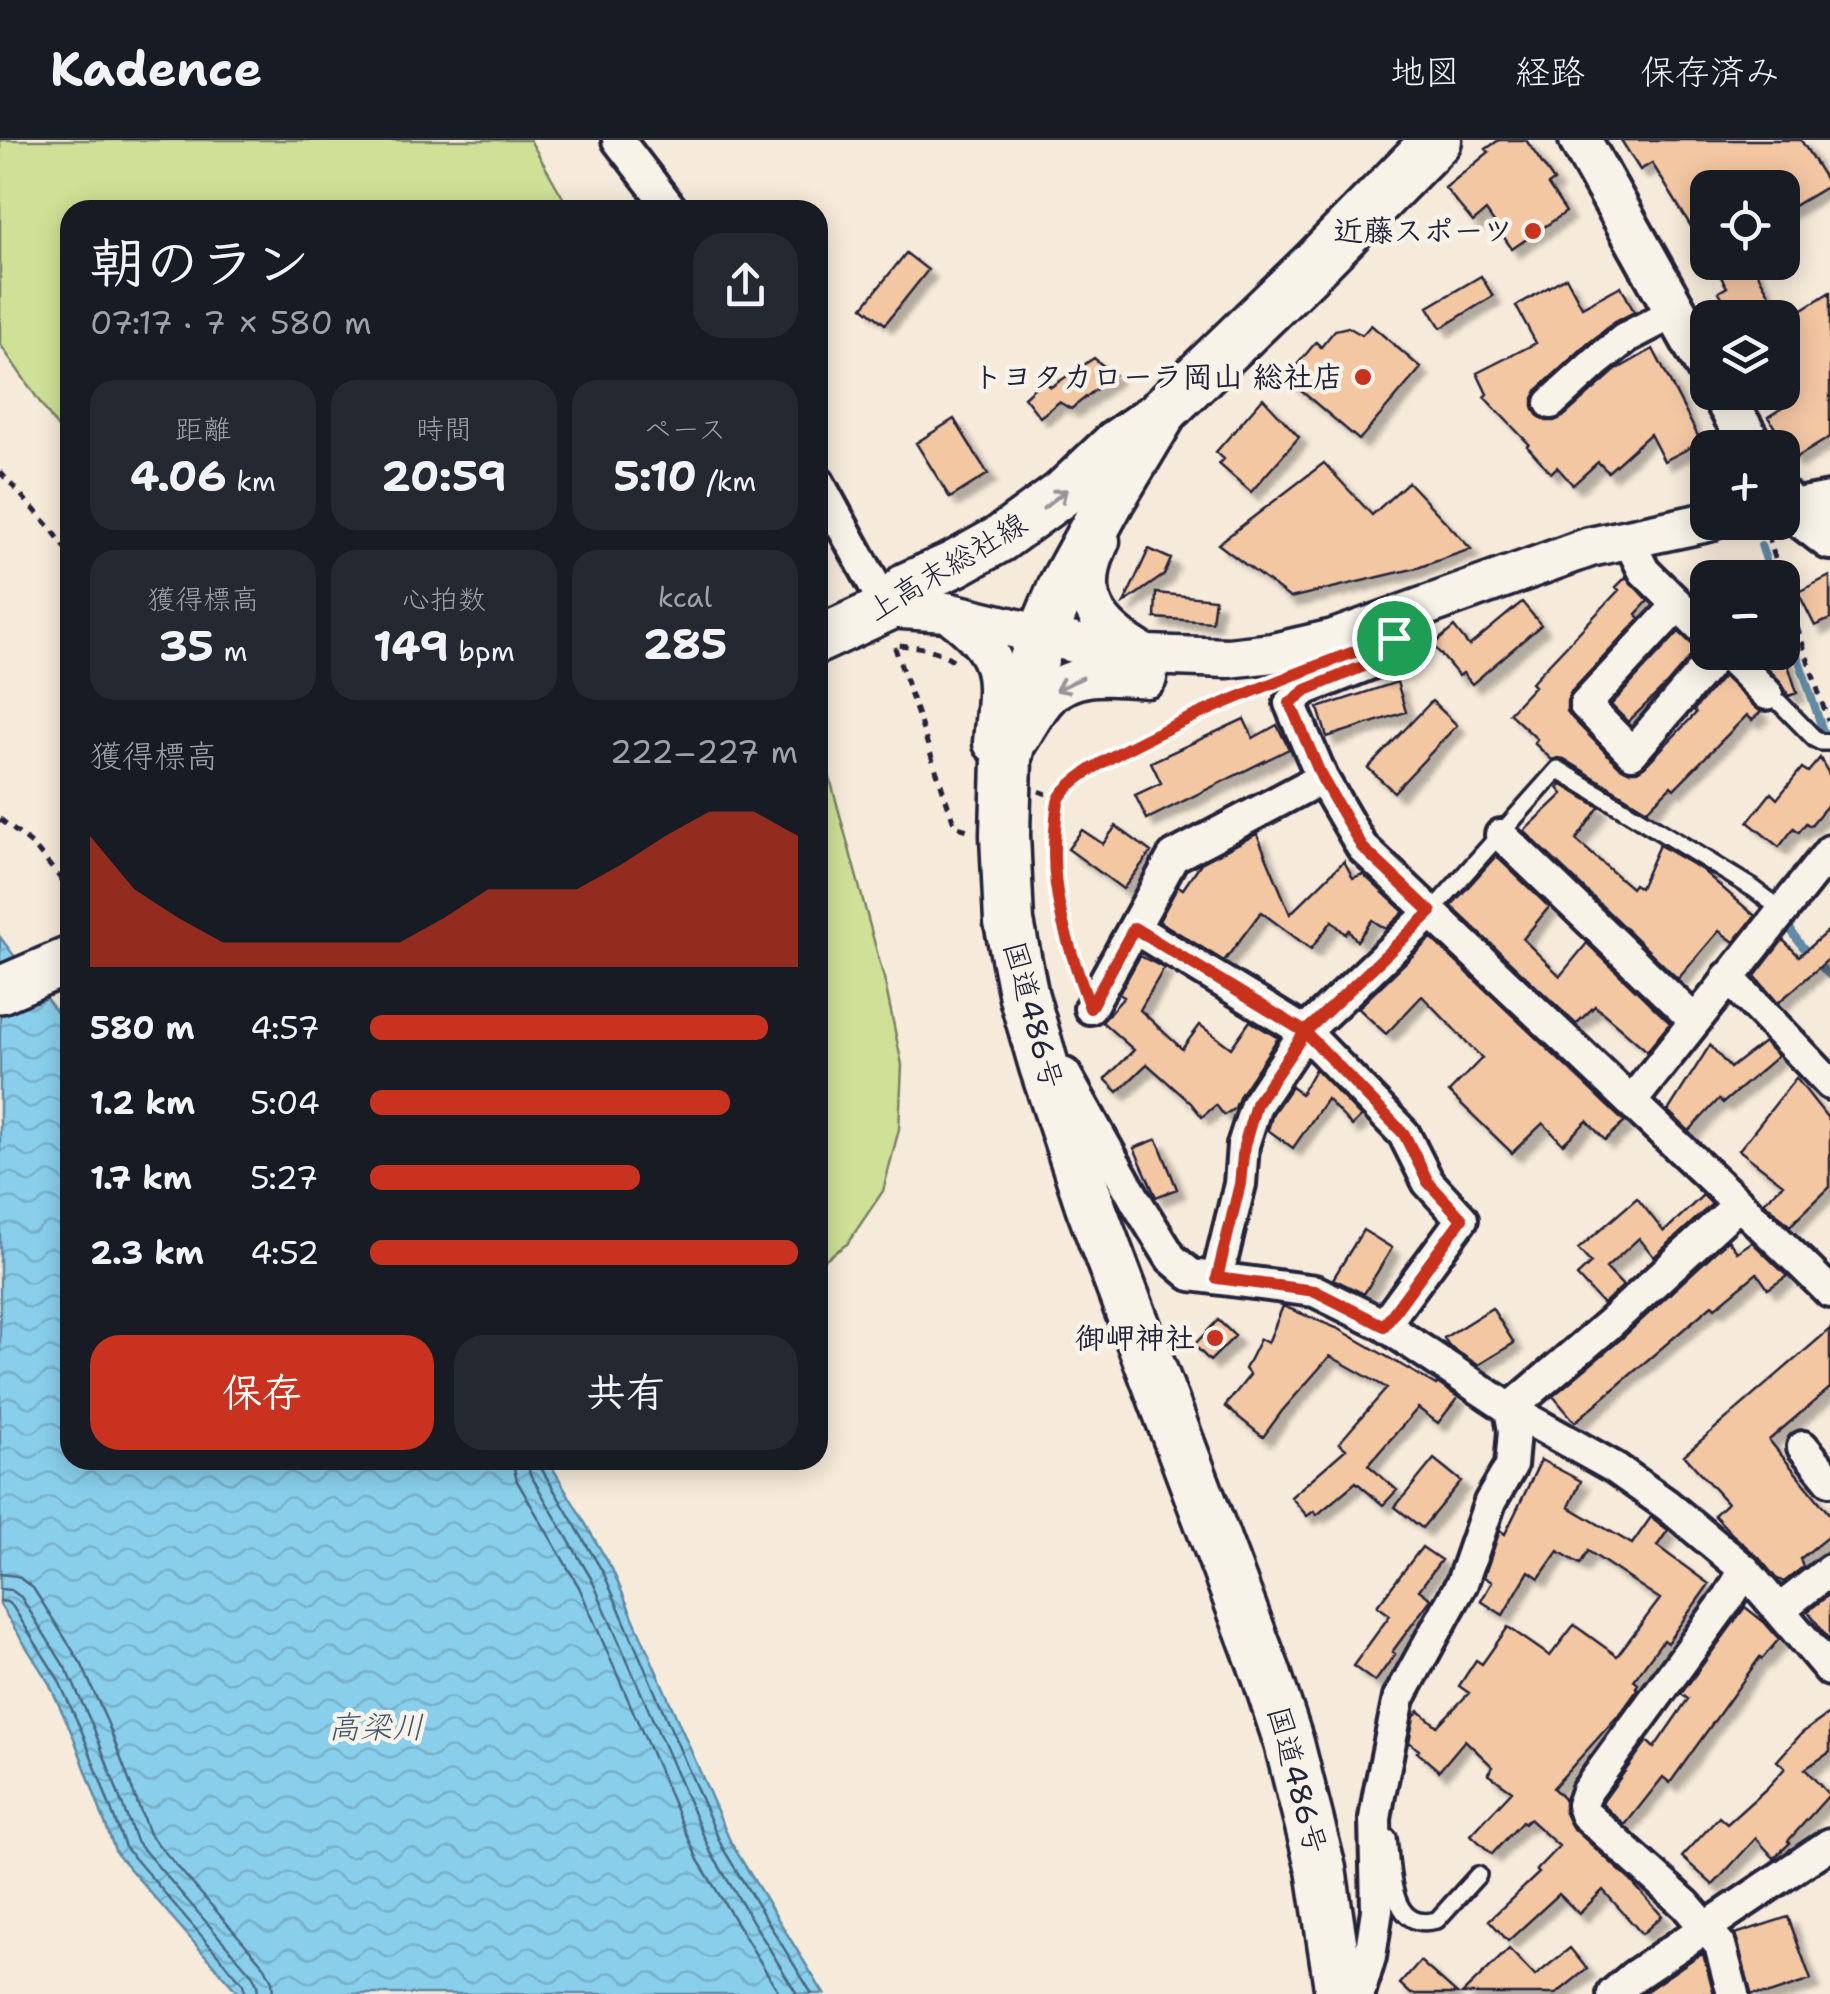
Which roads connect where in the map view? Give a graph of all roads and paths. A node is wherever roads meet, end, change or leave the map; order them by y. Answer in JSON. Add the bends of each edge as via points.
{"nodes":[{"id":1,"x":618,"y":140,"type":"edge"},
{"id":2,"x":1436,"y":140,"type":"edge"},
{"id":3,"x":1580,"y":140,"type":"edge"},
{"id":4,"x":664,"y":200,"type":"edge"},
{"id":5,"x":1675,"y":312,"type":"junction"},
{"id":6,"x":1690,"y":337,"type":"edge"},
{"id":7,"x":1551,"y":403,"type":"dead end"},
{"id":8,"x":1164,"y":410,"type":"junction"},
{"id":9,"x":0,"y":472,"type":"edge"},
{"id":10,"x":1830,"y":498,"type":"edge"},
{"id":11,"x":828,"y":500,"type":"edge"},
{"id":12,"x":1110,"y":500,"type":"junction"},
{"id":13,"x":1800,"y":506,"type":"edge"},
{"id":14,"x":1800,"y":523,"type":"edge"},
{"id":15,"x":1690,"y":526,"type":"edge"},
{"id":16,"x":1830,"y":539,"type":"edge"},
{"id":17,"x":60,"y":540,"type":"edge"},
{"id":18,"x":1628,"y":540,"type":"junction"},
{"id":19,"x":1678,"y":604,"type":"junction"},
{"id":20,"x":887,"y":608,"type":"junction"},
{"id":21,"x":947,"y":612,"type":"junction"},
{"id":22,"x":1398,"y":616,"type":"junction"},
{"id":23,"x":1690,"y":616,"type":"edge"},
{"id":24,"x":828,"y":636,"type":"edge"},
{"id":25,"x":1042,"y":636,"type":"junction"},
{"id":26,"x":1800,"y":643,"type":"edge"},
{"id":27,"x":1148,"y":657,"type":"junction"},
{"id":28,"x":1228,"y":658,"type":"junction"},
{"id":29,"x":957,"y":662,"type":"dead end"},
{"id":30,"x":1706,"y":670,"type":"edge"},
{"id":31,"x":1741,"y":670,"type":"edge"},
{"id":32,"x":1268,"y":686,"type":"dead end"},
{"id":33,"x":1767,"y":694,"type":"joint"},
{"id":34,"x":1827,"y":738,"type":"edge"},
{"id":35,"x":1322,"y":778,"type":"junction"},
{"id":36,"x":1060,"y":799,"type":"junction"},
{"id":37,"x":1013,"y":800,"type":"junction"},
{"id":38,"x":0,"y":819,"type":"edge"},
{"id":39,"x":1501,"y":836,"type":"junction"},
{"id":40,"x":1827,"y":862,"type":"edge"},
{"id":41,"x":60,"y":878,"type":"edge"},
{"id":42,"x":1780,"y":910,"type":"junction"},
{"id":43,"x":1431,"y":912,"type":"junction"},
{"id":44,"x":1134,"y":928,"type":"junction"},
{"id":45,"x":60,"y":964,"type":"edge"},
{"id":46,"x":1728,"y":977,"type":"junction"},
{"id":47,"x":0,"y":990,"type":"edge"},
{"id":48,"x":1090,"y":1008,"type":"joint"},
{"id":49,"x":1694,"y":1020,"type":"junction"},
{"id":50,"x":1305,"y":1032,"type":"junction"},
{"id":51,"x":1044,"y":1066,"type":"junction"},
{"id":52,"x":1830,"y":1084,"type":"edge"},
{"id":53,"x":1631,"y":1102,"type":"junction"},
{"id":54,"x":1738,"y":1205,"type":"junction"},
{"id":55,"x":1217,"y":1278,"type":"junction"},
{"id":56,"x":1830,"y":1292,"type":"edge"},
{"id":57,"x":1384,"y":1326,"type":"junction"},
{"id":58,"x":1510,"y":1409,"type":"junction"},
{"id":59,"x":1804,"y":1447,"type":"dead end"},
{"id":60,"x":1830,"y":1480,"type":"edge"},
{"id":61,"x":1745,"y":1570,"type":"junction"},
{"id":62,"x":1830,"y":1570,"type":"edge"},
{"id":63,"x":1779,"y":1610,"type":"junction"},
{"id":64,"x":1830,"y":1670,"type":"edge"},
{"id":65,"x":1378,"y":1795,"type":"junction"},
{"id":66,"x":1830,"y":1844,"type":"edge"},
{"id":67,"x":1478,"y":1875,"type":"dead end"},
{"id":68,"x":1704,"y":1928,"type":"junction"},
{"id":69,"x":1340,"y":1994,"type":"edge"},
{"id":70,"x":1359,"y":1994,"type":"edge"},
{"id":71,"x":1613,"y":1994,"type":"edge"},
{"id":72,"x":1732,"y":1994,"type":"edge"}],
"edges":[{"from":1,"to":4,"type":"street"},
{"from":2,"to":8,"type":"highway","name":"国道486号"},
{"from":3,"to":5,"type":"main road"},
{"from":5,"to":6,"type":"main road"},
{"from":5,"to":7,"type":"street","via":[[1627,337]]},
{"from":8,"to":12,"type":"highway","name":"国道486号"},
{"from":20,"to":8,"type":"main road","name":"上高末総社線","one_way":true,"via":[[908,586],[1032,517]]},
{"from":9,"to":17,"type":"path"},
{"from":10,"to":13,"type":"street"},
{"from":11,"to":20,"type":"street"},
{"from":12,"to":25,"type":"highway","name":"国道486号"},
{"from":12,"to":27,"type":"street","via":[[1090,562],[1088,592],[1104,623]]},
{"from":14,"to":16,"type":"main road"},
{"from":15,"to":18,"type":"street"},
{"from":18,"to":19,"type":"street","via":[[1644,571]]},
{"from":18,"to":22,"type":"street","via":[[1590,547]]},
{"from":19,"to":23,"type":"street"},
{"from":19,"to":30,"type":"street","via":[[1586,706],[1632,753]]},
{"from":20,"to":21,"type":"street"},
{"from":20,"to":24,"type":"main road","name":"上高末総社線"},
{"from":21,"to":25,"type":"street"},
{"from":21,"to":37,"type":"street","via":[[990,651],[998,690],[989,786],[992,800]]},
{"from":22,"to":28,"type":"street","via":[[1318,642]]},
{"from":22,"to":35,"type":"street","via":[[1388,656],[1290,703]]},
{"from":25,"to":27,"type":"street"},
{"from":25,"to":37,"type":"highway","name":"国道486号","via":[[1022,694]]},
{"from":26,"to":34,"type":"path"},
{"from":27,"to":28,"type":"street"},
{"from":28,"to":37,"type":"street","one_way":true,"via":[[1206,675],[1181,680],[1103,675],[1062,684],[1044,700]]},
{"from":29,"to":37,"type":"path","via":[[894,644],[952,820],[965,831]]},
{"from":31,"to":33,"type":"street"},
{"from":32,"to":36,"type":"path","via":[[1100,762]]},
{"from":33,"to":34,"type":"lane","via":[[1814,738]]},
{"from":35,"to":43,"type":"street","via":[[1362,847]]},
{"from":35,"to":44,"type":"street","via":[[1174,857]]},
{"from":36,"to":37,"type":"path"},
{"from":36,"to":48,"type":"path","via":[[1056,898]]},
{"from":37,"to":51,"type":"highway","name":"国道486号","via":[[1009,922]]},
{"from":38,"to":41,"type":"path","via":[[33,844]]},
{"from":39,"to":42,"type":"lane","via":[[1558,769]]},
{"from":39,"to":43,"type":"lane"},
{"from":39,"to":49,"type":"street"},
{"from":40,"to":42,"type":"street"},
{"from":42,"to":46,"type":"street"},
{"from":43,"to":50,"type":"street"},
{"from":43,"to":53,"type":"street"},
{"from":44,"to":48,"type":"street"},
{"from":44,"to":50,"type":"street"},
{"from":45,"to":47,"type":"main road"},
{"from":46,"to":49,"type":"street"},
{"from":46,"to":52,"type":"street"},
{"from":49,"to":53,"type":"street"},
{"from":50,"to":55,"type":"street","via":[[1256,1104]]},
{"from":50,"to":57,"type":"street","via":[[1404,1134],[1428,1182],[1462,1219]]},
{"from":51,"to":55,"type":"street","via":[[1065,1074],[1171,1258],[1192,1275]]},
{"from":51,"to":69,"type":"highway","name":"国道486号","via":[[1289,1743],[1321,1869]]},
{"from":53,"to":54,"type":"street"},
{"from":54,"to":56,"type":"street"},
{"from":54,"to":58,"type":"street"},
{"from":55,"to":57,"type":"street","via":[[1315,1291]]},
{"from":57,"to":58,"type":"street"},
{"from":58,"to":61,"type":"street","via":[[1615,1468]]},
{"from":58,"to":65,"type":"street","via":[[1512,1466],[1490,1502],[1462,1583],[1399,1698]]},
{"from":59,"to":60,"type":"street"},
{"from":61,"to":63,"type":"street"},
{"from":61,"to":68,"type":"street","via":[[1582,1805]]},
{"from":62,"to":63,"type":"street"},
{"from":63,"to":64,"type":"street"},
{"from":65,"to":67,"type":"lane","via":[[1396,1895],[1406,1916],[1437,1920]]},
{"from":65,"to":70,"type":"street","via":[[1377,1910]]},
{"from":66,"to":68,"type":"street"},
{"from":68,"to":71,"type":"street"},
{"from":68,"to":72,"type":"street","via":[[1720,1945]]}]}
